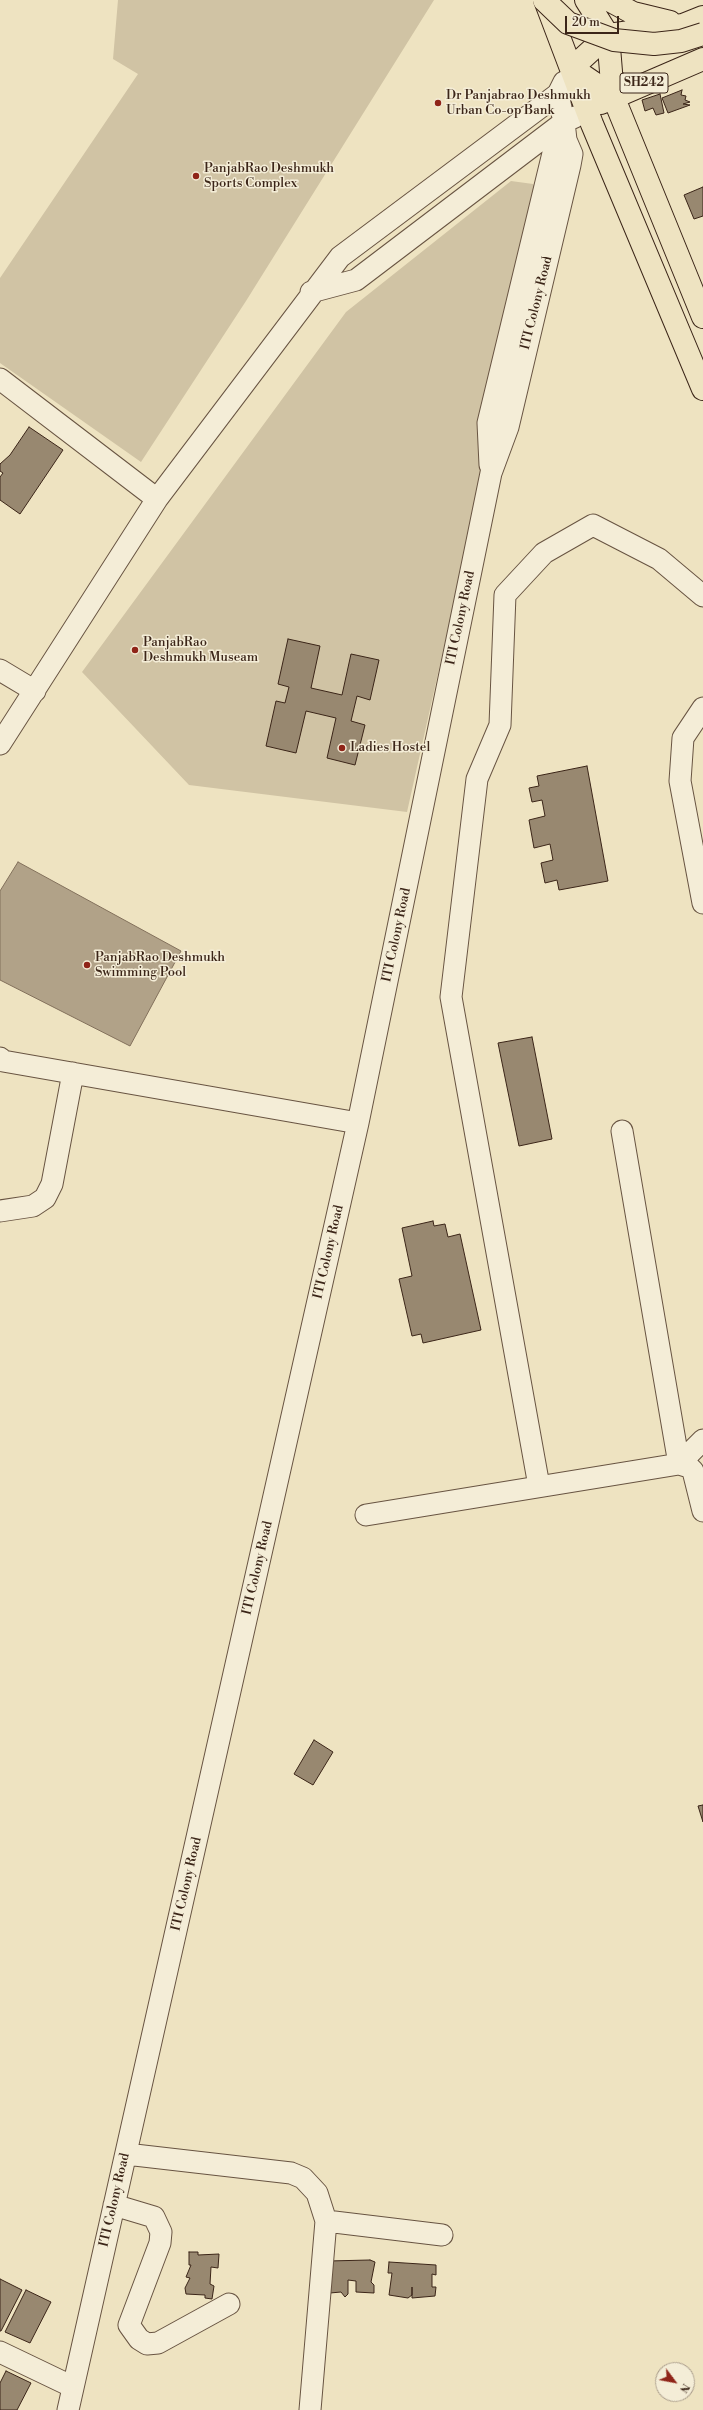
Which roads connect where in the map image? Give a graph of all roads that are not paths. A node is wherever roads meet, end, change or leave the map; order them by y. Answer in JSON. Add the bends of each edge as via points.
{"nodes":[{"id":1,"x":544,"y":0,"type":"edge"},
{"id":2,"x":586,"y":0,"type":"edge"},
{"id":3,"x":609,"y":0,"type":"edge"},
{"id":4,"x":703,"y":17,"type":"edge"},
{"id":5,"x":683,"y":25,"type":"junction"},
{"id":6,"x":703,"y":34,"type":"edge"},
{"id":7,"x":608,"y":35,"type":"junction"},
{"id":8,"x":703,"y":59,"type":"edge"},
{"id":9,"x":572,"y":68,"type":"junction"},
{"id":10,"x":592,"y":81,"type":"junction"},
{"id":11,"x":558,"y":94,"type":"junction"},
{"id":12,"x":613,"y":96,"type":"junction"},
{"id":13,"x":588,"y":111,"type":"junction"},
{"id":14,"x":565,"y":131,"type":"junction"},
{"id":15,"x":311,"y":292,"type":"junction"},
{"id":16,"x":702,"y":312,"type":"edge"},
{"id":17,"x":694,"y":344,"type":"edge"},
{"id":18,"x":0,"y":379,"type":"edge"},
{"id":19,"x":703,"y":389,"type":"edge"},
{"id":20,"x":157,"y":499,"type":"junction"},
{"id":21,"x":703,"y":596,"type":"edge"},
{"id":22,"x":0,"y":670,"type":"edge"},
{"id":23,"x":35,"y":691,"type":"junction"},
{"id":24,"x":703,"y":708,"type":"edge"},
{"id":25,"x":0,"y":744,"type":"edge"},
{"id":26,"x":703,"y":904,"type":"edge"},
{"id":27,"x":0,"y":1058,"type":"edge"},
{"id":28,"x":73,"y":1073,"type":"junction"},
{"id":29,"x":358,"y":1123,"type":"junction"},
{"id":30,"x":622,"y":1131,"type":"dead end"},
{"id":31,"x":0,"y":1211,"type":"edge"},
{"id":32,"x":703,"y":1440,"type":"edge"},
{"id":33,"x":679,"y":1464,"type":"junction"},
{"id":34,"x":539,"y":1486,"type":"junction"},
{"id":35,"x":703,"y":1510,"type":"edge"},
{"id":36,"x":366,"y":1515,"type":"dead end"},
{"id":37,"x":126,"y":2154,"type":"junction"},
{"id":38,"x":114,"y":2205,"type":"junction"},
{"id":39,"x":326,"y":2221,"type":"junction"},
{"id":40,"x":442,"y":2235,"type":"dead end"},
{"id":41,"x":229,"y":2304,"type":"dead end"},
{"id":42,"x":0,"y":2352,"type":"edge"},
{"id":43,"x":73,"y":2387,"type":"junction"},
{"id":44,"x":68,"y":2410,"type":"edge"},
{"id":45,"x":310,"y":2410,"type":"edge"}],
"edges":[{"from":1,"to":6,"type":"main road","bridge":true,"via":[[568,23],[614,40],[654,44],[681,41]]},
{"from":1,"to":9,"type":"main road"},
{"from":2,"to":7,"type":"main road"},
{"from":3,"to":5,"type":"main road","via":[[633,13]]},
{"from":4,"to":5,"type":"main road"},
{"from":5,"to":7,"type":"main road"},
{"from":7,"to":9,"type":"main road"},
{"from":7,"to":10,"type":"main road"},
{"from":7,"to":12,"type":"main road"},
{"from":8,"to":12,"type":"main road","number":"SH242"},
{"from":9,"to":10,"type":"main road"},
{"from":9,"to":11,"type":"street"},
{"from":9,"to":13,"type":"main road"},
{"from":10,"to":12,"type":"main road"},
{"from":10,"to":13,"type":"main road"},
{"from":11,"to":14,"type":"street","name":"ITI Colony Road"},
{"from":11,"to":15,"type":"street","via":[[340,257]]},
{"from":12,"to":13,"type":"main road","number":"SH242"},
{"from":12,"to":16,"type":"main road"},
{"from":13,"to":14,"type":"street"},
{"from":13,"to":17,"type":"main road"},
{"from":14,"to":15,"type":"street","via":[[356,280]]},
{"from":14,"to":29,"type":"street","name":"ITI Colony Road","via":[[572,154],[570,165],[508,427],[491,473]]},
{"from":15,"to":20,"type":"street"},
{"from":17,"to":19,"type":"main road"},
{"from":18,"to":20,"type":"street"},
{"from":20,"to":23,"type":"street"},
{"from":21,"to":34,"type":"street","via":[[659,559],[593,525],[544,553],[505,595],[500,725],[477,779],[451,996]]},
{"from":22,"to":23,"type":"street"},
{"from":23,"to":25,"type":"street"},
{"from":24,"to":26,"type":"street","via":[[683,738],[680,781]]},
{"from":27,"to":28,"type":"street","via":[[4,1061]]},
{"from":28,"to":29,"type":"street"},
{"from":28,"to":31,"type":"street","via":[[52,1184],[45,1198],[33,1206]]},
{"from":29,"to":37,"type":"street","name":"ITI Colony Road"},
{"from":30,"to":33,"type":"street"},
{"from":32,"to":33,"type":"street"},
{"from":33,"to":34,"type":"street"},
{"from":33,"to":35,"type":"street","via":[[689,1467],[692,1471]]},
{"from":34,"to":36,"type":"street"},
{"from":37,"to":38,"type":"street","name":"ITI Colony Road"},
{"from":37,"to":39,"type":"street","via":[[291,2173],[303,2178],[318,2193]]},
{"from":38,"to":41,"type":"street","via":[[154,2217],[161,2232],[160,2243],[129,2325],[139,2339],[147,2344],[158,2343]]},
{"from":38,"to":43,"type":"street","name":"ITI Colony Road"},
{"from":39,"to":40,"type":"street"},
{"from":39,"to":45,"type":"street"},
{"from":42,"to":43,"type":"street"},
{"from":43,"to":44,"type":"street","name":"ITI Colony Road"}]}
